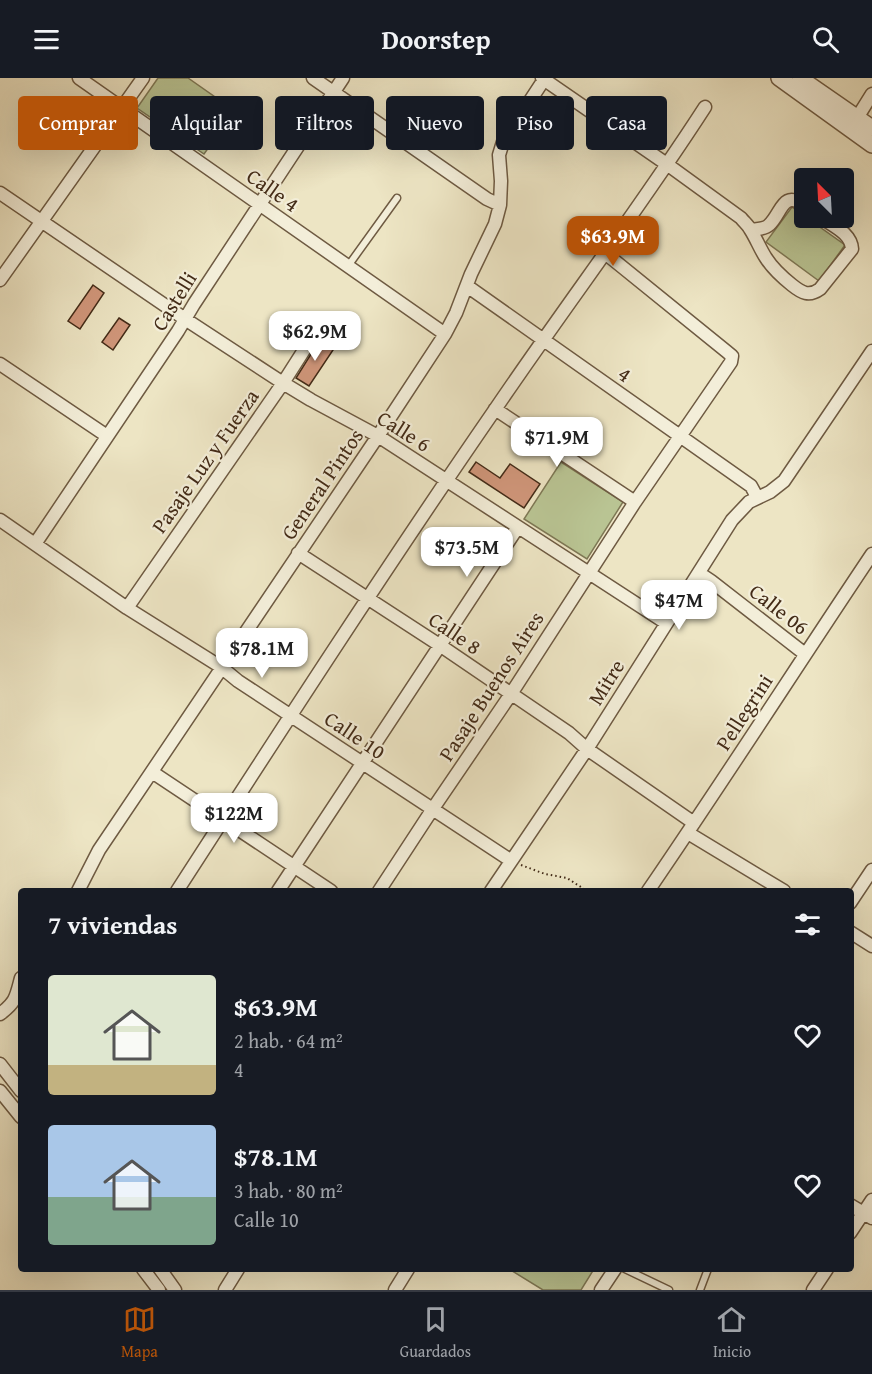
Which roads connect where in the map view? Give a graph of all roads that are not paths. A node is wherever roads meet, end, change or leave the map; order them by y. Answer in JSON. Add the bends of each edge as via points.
{"nodes":[{"id":1,"x":79,"y":78,"type":"edge"},
{"id":2,"x":143,"y":78,"type":"edge"},
{"id":3,"x":313,"y":78,"type":"edge"},
{"id":4,"x":344,"y":78,"type":"edge"},
{"id":5,"x":544,"y":78,"type":"edge"},
{"id":6,"x":779,"y":78,"type":"edge"},
{"id":7,"x":800,"y":78,"type":"edge"},
{"id":8,"x":334,"y":92,"type":"junction"},
{"id":9,"x":872,"y":94,"type":"edge"},
{"id":10,"x":104,"y":96,"type":"edge"},
{"id":11,"x":131,"y":96,"type":"edge"},
{"id":12,"x":705,"y":107,"type":"dead end"},
{"id":13,"x":857,"y":118,"type":"junction"},
{"id":14,"x":138,"y":120,"type":"edge"},
{"id":15,"x":872,"y":128,"type":"edge"},
{"id":16,"x":872,"y":145,"type":"edge"},
{"id":17,"x":93,"y":150,"type":"edge"},
{"id":18,"x":668,"y":165,"type":"junction"},
{"id":19,"x":0,"y":193,"type":"edge"},
{"id":20,"x":397,"y":198,"type":"dead end"},
{"id":21,"x":794,"y":200,"type":"edge"},
{"id":22,"x":260,"y":204,"type":"junction"},
{"id":23,"x":500,"y":205,"type":"junction"},
{"id":24,"x":41,"y":222,"type":"junction"},
{"id":25,"x":836,"y":228,"type":"edge"},
{"id":26,"x":751,"y":230,"type":"junction"},
{"id":27,"x":605,"y":253,"type":"junction"},
{"id":28,"x":347,"y":267,"type":"junction"},
{"id":29,"x":0,"y":280,"type":"edge"},
{"id":30,"x":467,"y":286,"type":"junction"},
{"id":31,"x":185,"y":319,"type":"junction"},
{"id":32,"x":444,"y":334,"type":"junction"},
{"id":33,"x":313,"y":336,"type":"dead end"},
{"id":34,"x":543,"y":339,"type":"junction"},
{"id":35,"x":872,"y":351,"type":"edge"},
{"id":36,"x":0,"y":364,"type":"edge"},
{"id":37,"x":283,"y":383,"type":"junction"},
{"id":38,"x":495,"y":409,"type":"junction"},
{"id":39,"x":107,"y":436,"type":"junction"},
{"id":40,"x":378,"y":436,"type":"junction"},
{"id":41,"x":679,"y":436,"type":"junction"},
{"id":42,"x":446,"y":480,"type":"junction"},
{"id":43,"x":757,"y":497,"type":"junction"},
{"id":44,"x":635,"y":502,"type":"junction"},
{"id":45,"x":0,"y":520,"type":"edge"},
{"id":46,"x":518,"y":527,"type":"junction"},
{"id":47,"x":35,"y":544,"type":"junction"},
{"id":48,"x":298,"y":553,"type":"junction"},
{"id":49,"x":872,"y":554,"type":"edge"},
{"id":50,"x":588,"y":572,"type":"junction"},
{"id":51,"x":699,"y":573,"type":"junction"},
{"id":52,"x":369,"y":598,"type":"junction"},
{"id":53,"x":127,"y":608,"type":"junction"},
{"id":54,"x":666,"y":623,"type":"junction"},
{"id":55,"x":441,"y":646,"type":"junction"},
{"id":56,"x":805,"y":654,"type":"junction"},
{"id":57,"x":221,"y":667,"type":"junction"},
{"id":58,"x":511,"y":694,"type":"junction"},
{"id":59,"x":291,"y":715,"type":"junction"},
{"id":60,"x":587,"y":749,"type":"junction"},
{"id":61,"x":362,"y":762,"type":"junction"},
{"id":62,"x":152,"y":772,"type":"junction"},
{"id":63,"x":432,"y":810,"type":"junction"},
{"id":64,"x":224,"y":819,"type":"junction"},
{"id":65,"x":691,"y":828,"type":"junction"},
{"id":66,"x":510,"y":860,"type":"junction"},
{"id":67,"x":294,"y":866,"type":"junction"},
{"id":68,"x":872,"y":870,"type":"edge"},
{"id":69,"x":83,"y":888,"type":"edge"},
{"id":70,"x":179,"y":888,"type":"edge"},
{"id":71,"x":280,"y":888,"type":"edge"},
{"id":72,"x":327,"y":888,"type":"edge"},
{"id":73,"x":381,"y":888,"type":"edge"},
{"id":74,"x":493,"y":888,"type":"edge"},
{"id":75,"x":650,"y":888,"type":"edge"},
{"id":76,"x":780,"y":888,"type":"edge"},
{"id":77,"x":854,"y":897,"type":"edge"},
{"id":78,"x":854,"y":935,"type":"edge"},
{"id":79,"x":872,"y":946,"type":"edge"},
{"id":80,"x":18,"y":995,"type":"edge"},
{"id":81,"x":0,"y":1014,"type":"edge"},
{"id":82,"x":0,"y":1064,"type":"edge"},
{"id":83,"x":18,"y":1087,"type":"edge"},
{"id":84,"x":0,"y":1091,"type":"edge"},
{"id":85,"x":18,"y":1113,"type":"edge"},
{"id":86,"x":872,"y":1200,"type":"edge"},
{"id":87,"x":854,"y":1207,"type":"edge"},
{"id":88,"x":868,"y":1216,"type":"edge"},
{"id":89,"x":854,"y":1229,"type":"edge"},
{"id":90,"x":145,"y":1272,"type":"edge"},
{"id":91,"x":162,"y":1272,"type":"edge"},
{"id":92,"x":236,"y":1272,"type":"edge"},
{"id":93,"x":406,"y":1272,"type":"edge"},
{"id":94,"x":613,"y":1272,"type":"edge"},
{"id":95,"x":631,"y":1272,"type":"edge"},
{"id":96,"x":707,"y":1272,"type":"edge"},
{"id":97,"x":825,"y":1272,"type":"edge"},
{"id":98,"x":159,"y":1290,"type":"edge"},
{"id":99,"x":175,"y":1290,"type":"edge"},
{"id":100,"x":225,"y":1290,"type":"edge"},
{"id":101,"x":396,"y":1290,"type":"edge"},
{"id":102,"x":601,"y":1290,"type":"edge"},
{"id":103,"x":669,"y":1290,"type":"edge"},
{"id":104,"x":700,"y":1290,"type":"edge"},
{"id":105,"x":813,"y":1290,"type":"edge"}],
"edges":[{"from":1,"to":10,"type":"street","name":"Calle 4"},
{"from":2,"to":11,"type":"street"},
{"from":3,"to":8,"type":"street"},
{"from":4,"to":8,"type":"street","name":"Castelli"},
{"from":5,"to":18,"type":"street"},
{"from":5,"to":23,"type":"street","name":"General Pintos","via":[[503,142],[499,155]]},
{"from":6,"to":16,"type":"street"},
{"from":7,"to":13,"type":"street"},
{"from":8,"to":22,"type":"street","name":"Castelli"},
{"from":8,"to":23,"type":"street","via":[[487,200]]},
{"from":9,"to":13,"type":"street"},
{"from":12,"to":18,"type":"street"},
{"from":13,"to":15,"type":"street"},
{"from":14,"to":22,"type":"street","name":"Calle 4"},
{"from":17,"to":24,"type":"street"},
{"from":18,"to":26,"type":"street","via":[[741,218]]},
{"from":18,"to":27,"type":"street"},
{"from":19,"to":24,"type":"street","name":"Calle 6"},
{"from":20,"to":28,"type":"lane"},
{"from":21,"to":26,"type":"street","via":[[786,202],[769,225]]},
{"from":22,"to":28,"type":"street","name":"Calle 4"},
{"from":22,"to":31,"type":"street","name":"Castelli"},
{"from":23,"to":30,"type":"street","name":"General Pintos"},
{"from":24,"to":29,"type":"street"},
{"from":24,"to":31,"type":"street","name":"Calle 6"},
{"from":25,"to":26,"type":"street","via":[[848,236],[852,249],[820,289],[808,294],[779,274]]},
{"from":27,"to":34,"type":"street"},
{"from":27,"to":41,"type":"street","name":"Pasaje Buenos Aires","via":[[732,356]]},
{"from":28,"to":32,"type":"street","name":"Calle 4"},
{"from":30,"to":32,"type":"street","name":"General Pintos"},
{"from":30,"to":34,"type":"street","name":"4"},
{"from":31,"to":37,"type":"street","name":"Calle 6"},
{"from":31,"to":39,"type":"street","name":"Castelli"},
{"from":32,"to":40,"type":"street","name":"General Pintos"},
{"from":33,"to":37,"type":"street","name":"Pasaje Luz y Fuerza"},
{"from":34,"to":38,"type":"street"},
{"from":34,"to":41,"type":"street","name":"4"},
{"from":35,"to":43,"type":"street","name":"Mitre","via":[[784,481]]},
{"from":36,"to":39,"type":"street"},
{"from":37,"to":40,"type":"street","name":"Calle 6"},
{"from":37,"to":53,"type":"street","name":"Pasaje Luz y Fuerza"},
{"from":38,"to":42,"type":"street"},
{"from":38,"to":44,"type":"street"},
{"from":39,"to":47,"type":"street","name":"Castelli"},
{"from":40,"to":42,"type":"street","name":"Calle 6"},
{"from":40,"to":48,"type":"street","name":"General Pintos"},
{"from":41,"to":43,"type":"street","name":"4","via":[[751,486]]},
{"from":41,"to":44,"type":"street","name":"Pasaje Buenos Aires"},
{"from":42,"to":46,"type":"street","name":"Calle 6"},
{"from":42,"to":52,"type":"street"},
{"from":43,"to":51,"type":"street","name":"Mitre","via":[[732,520]]},
{"from":44,"to":50,"type":"street","name":"Pasaje Buenos Aires"},
{"from":45,"to":47,"type":"street","name":"Calle 10"},
{"from":46,"to":50,"type":"street","name":"Calle 6"},
{"from":46,"to":55,"type":"street"},
{"from":47,"to":53,"type":"street","name":"Calle 10"},
{"from":48,"to":52,"type":"street","name":"Calle 8"},
{"from":48,"to":57,"type":"street","name":"General Pintos"},
{"from":49,"to":56,"type":"street","name":"Pellegrini"},
{"from":50,"to":54,"type":"street","name":"Calle 6"},
{"from":50,"to":58,"type":"street","name":"Pasaje Buenos Aires"},
{"from":51,"to":54,"type":"street","name":"Mitre"},
{"from":51,"to":56,"type":"street","name":"Calle 06"},
{"from":52,"to":55,"type":"street","name":"Calle 8"},
{"from":52,"to":59,"type":"street"},
{"from":53,"to":57,"type":"street","name":"Calle 10"},
{"from":54,"to":60,"type":"street","name":"Mitre"},
{"from":55,"to":58,"type":"street","name":"Calle 8"},
{"from":55,"to":61,"type":"street"},
{"from":56,"to":65,"type":"street","name":"Pellegrini"},
{"from":57,"to":59,"type":"street","name":"Calle 10"},
{"from":57,"to":62,"type":"street","name":"General Pintos"},
{"from":58,"to":60,"type":"street","name":"Calle 8"},
{"from":58,"to":63,"type":"street","name":"Pasaje Buenos Aires"},
{"from":59,"to":61,"type":"street","name":"Calle 10"},
{"from":59,"to":64,"type":"street"},
{"from":60,"to":65,"type":"street","name":"Calle 8"},
{"from":60,"to":66,"type":"street","name":"Mitre"},
{"from":61,"to":63,"type":"street","name":"Calle 10"},
{"from":61,"to":67,"type":"street"},
{"from":62,"to":64,"type":"street"},
{"from":62,"to":69,"type":"street","name":"General Pintos","via":[[99,850]]},
{"from":63,"to":66,"type":"street","name":"Calle 10"},
{"from":63,"to":73,"type":"street","name":"Pasaje Buenos Aires"},
{"from":64,"to":67,"type":"street"},
{"from":64,"to":70,"type":"street"},
{"from":65,"to":75,"type":"street","name":"Pellegrini"},
{"from":65,"to":76,"type":"street"},
{"from":66,"to":74,"type":"street","name":"Mitre"},
{"from":67,"to":71,"type":"street"},
{"from":67,"to":72,"type":"street"},
{"from":68,"to":77,"type":"street"},
{"from":78,"to":79,"type":"street"},
{"from":80,"to":81,"type":"street"},
{"from":82,"to":83,"type":"street"},
{"from":84,"to":85,"type":"street"},
{"from":86,"to":88,"type":"street"},
{"from":87,"to":88,"type":"street"},
{"from":88,"to":89,"type":"street"},
{"from":90,"to":98,"type":"street"},
{"from":91,"to":99,"type":"street"},
{"from":92,"to":100,"type":"street"},
{"from":93,"to":101,"type":"street"},
{"from":94,"to":102,"type":"street"},
{"from":95,"to":103,"type":"lane"},
{"from":96,"to":104,"type":"lane"},
{"from":97,"to":105,"type":"street"}]}
